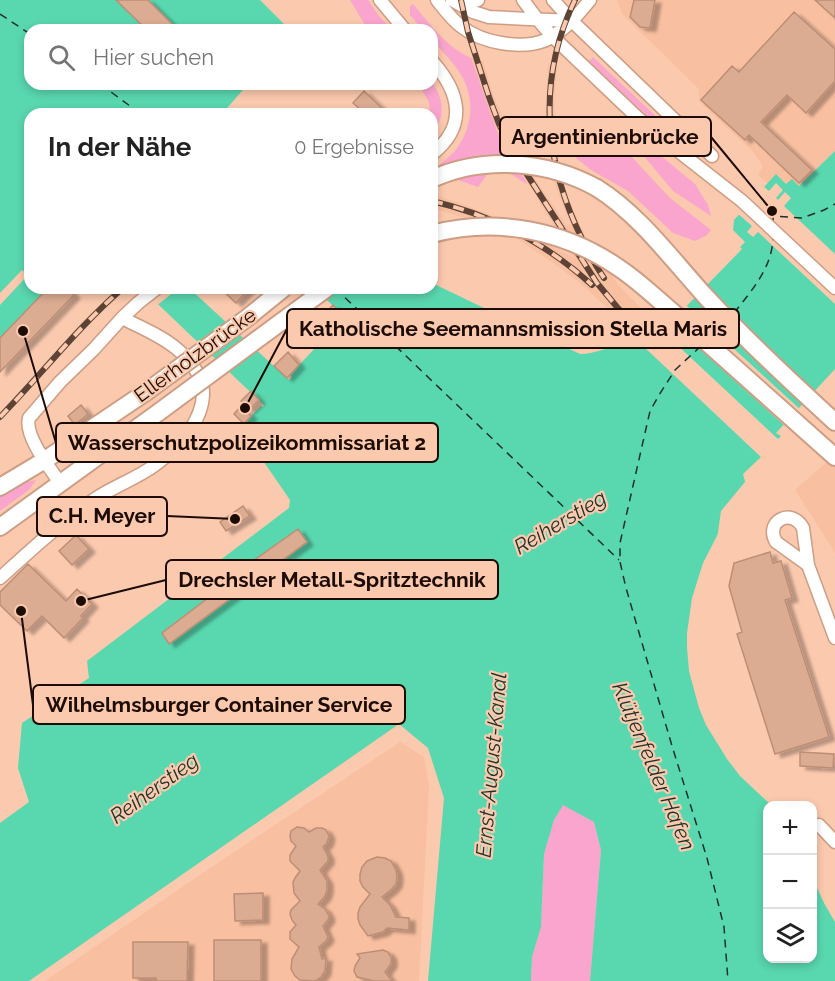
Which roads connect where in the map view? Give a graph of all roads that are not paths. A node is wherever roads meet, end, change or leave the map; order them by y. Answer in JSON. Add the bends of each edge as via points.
{"nodes":[{"id":1,"x":380,"y":0,"type":"edge"},
{"id":2,"x":438,"y":0,"type":"edge"},
{"id":3,"x":478,"y":0,"type":"edge"},
{"id":4,"x":523,"y":0,"type":"edge"},
{"id":5,"x":553,"y":0,"type":"edge"},
{"id":6,"x":590,"y":0,"type":"edge"},
{"id":7,"x":457,"y":3,"type":"edge"},
{"id":8,"x":570,"y":18,"type":"junction"},
{"id":9,"x":538,"y":20,"type":"junction"},
{"id":10,"x":400,"y":24,"type":"edge"},
{"id":11,"x":552,"y":36,"type":"junction"},
{"id":12,"x":438,"y":69,"type":"edge"},
{"id":13,"x":438,"y":148,"type":"edge"},
{"id":14,"x":712,"y":156,"type":"dead end"},
{"id":15,"x":438,"y":176,"type":"edge"},
{"id":16,"x":438,"y":233,"type":"edge"},
{"id":17,"x":835,"y":288,"type":"edge"},
{"id":18,"x":149,"y":294,"type":"edge"},
{"id":19,"x":277,"y":294,"type":"edge"},
{"id":20,"x":319,"y":294,"type":"edge"},
{"id":21,"x":122,"y":318,"type":"junction"},
{"id":22,"x":835,"y":422,"type":"edge"},
{"id":23,"x":835,"y":457,"type":"edge"},
{"id":24,"x":45,"y":460,"type":"junction"},
{"id":25,"x":60,"y":483,"type":"junction"},
{"id":26,"x":0,"y":487,"type":"edge"},
{"id":27,"x":0,"y":527,"type":"edge"},
{"id":28,"x":808,"y":565,"type":"dead end"},
{"id":29,"x":0,"y":578,"type":"edge"},
{"id":30,"x":835,"y":638,"type":"edge"},
{"id":31,"x":819,"y":825,"type":"dead end"},
{"id":32,"x":834,"y":838,"type":"edge"}],
"edges":[{"from":1,"to":10,"type":"street"},
{"from":2,"to":11,"type":"street","via":[[461,27],[488,40],[523,44]]},
{"from":3,"to":7,"type":"street"},
{"from":4,"to":9,"type":"street"},
{"from":5,"to":8,"type":"street"},
{"from":6,"to":8,"type":"street"},
{"from":7,"to":9,"type":"street","via":[[489,17]]},
{"from":8,"to":9,"type":"street"},
{"from":8,"to":11,"type":"street"},
{"from":8,"to":14,"type":"street"},
{"from":9,"to":11,"type":"street"},
{"from":11,"to":17,"type":"street","via":[[663,140],[742,201]]},
{"from":12,"to":13,"type":"street","via":[[456,99],[450,133]]},
{"from":15,"to":22,"type":"main road","bridge":true,"via":[[475,166],[512,164],[567,174],[597,188],[627,211],[745,337]]},
{"from":16,"to":23,"type":"main road","bridge":true,"via":[[480,226],[522,229],[561,238],[592,252],[646,289]]},
{"from":18,"to":21,"type":"street"},
{"from":19,"to":24,"type":"main road","name":"Ellerholzbrücke","bridge":true,"via":[[146,392]]},
{"from":20,"to":25,"type":"main road","name":"Ellerholzbrücke","bridge":true},
{"from":21,"to":24,"type":"street","via":[[29,418],[31,435]]},
{"from":21,"to":29,"type":"street","via":[[185,356],[202,384],[199,413],[179,443],[155,465],[80,510]]},
{"from":24,"to":25,"type":"street"},
{"from":24,"to":26,"type":"main road","name":"Ellerholzbrücke"},
{"from":25,"to":27,"type":"main road","name":"Ellerholzbrücke"},
{"from":28,"to":30,"type":"street"},
{"from":31,"to":32,"type":"street"}]}
